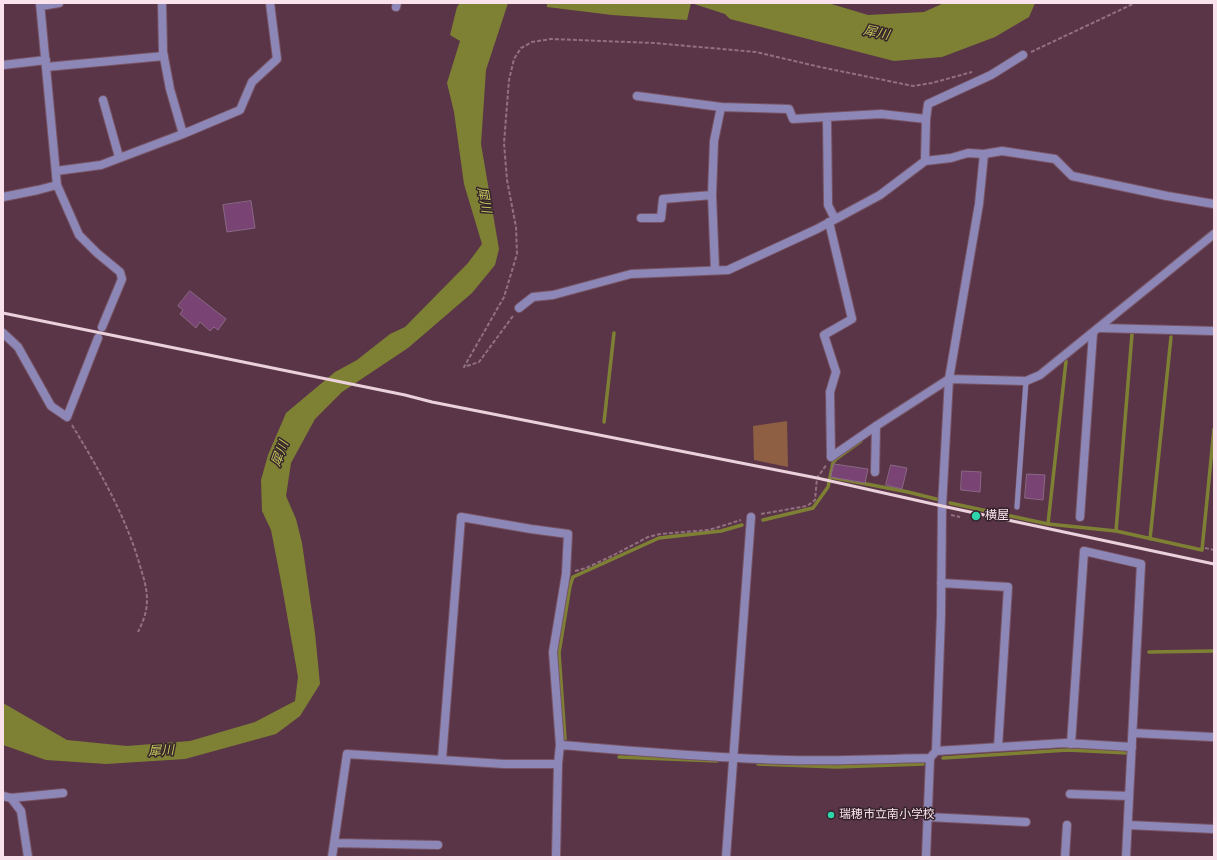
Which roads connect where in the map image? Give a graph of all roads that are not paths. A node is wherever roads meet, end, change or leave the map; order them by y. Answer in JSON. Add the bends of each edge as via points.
{"nodes":[{"id":1,"x":59,"y":3,"type":"edge"},
{"id":2,"x":162,"y":3,"type":"edge"},
{"id":3,"x":270,"y":3,"type":"edge"},
{"id":4,"x":40,"y":4,"type":"edge"},
{"id":5,"x":1023,"y":55,"type":"road end"},
{"id":6,"x":164,"y":56,"type":"junction"},
{"id":7,"x":46,"y":64,"type":"junction"},
{"id":8,"x":3,"y":65,"type":"edge"},
{"id":9,"x":637,"y":96,"type":"dead end"},
{"id":10,"x":103,"y":100,"type":"dead end"},
{"id":11,"x":721,"y":107,"type":"junction"},
{"id":12,"x":827,"y":117,"type":"junction"},
{"id":13,"x":926,"y":119,"type":"junction"},
{"id":14,"x":183,"y":134,"type":"junction"},
{"id":15,"x":984,"y":154,"type":"junction"},
{"id":16,"x":119,"y":157,"type":"junction"},
{"id":17,"x":925,"y":161,"type":"junction"},
{"id":18,"x":56,"y":171,"type":"junction"},
{"id":19,"x":57,"y":184,"type":"junction"},
{"id":20,"x":712,"y":195,"type":"junction"},
{"id":21,"x":3,"y":197,"type":"edge"},
{"id":22,"x":1214,"y":204,"type":"edge"},
{"id":23,"x":641,"y":218,"type":"dead end"},
{"id":24,"x":832,"y":221,"type":"junction"},
{"id":25,"x":1214,"y":234,"type":"edge"},
{"id":26,"x":715,"y":270,"type":"junction"},
{"id":27,"x":519,"y":308,"type":"road end"},
{"id":28,"x":102,"y":327,"type":"dead end"},
{"id":29,"x":1100,"y":328,"type":"junction"},
{"id":30,"x":1214,"y":331,"type":"edge"},
{"id":31,"x":3,"y":333,"type":"edge"},
{"id":32,"x":1093,"y":333,"type":"junction"},
{"id":33,"x":98,"y":338,"type":"dead end"},
{"id":34,"x":949,"y":380,"type":"junction"},
{"id":35,"x":1026,"y":381,"type":"junction"},
{"id":36,"x":876,"y":426,"type":"junction"},
{"id":37,"x":875,"y":472,"type":"dead end"},
{"id":38,"x":1017,"y":507,"type":"dead end"},
{"id":39,"x":751,"y":517,"type":"road end"},
{"id":40,"x":1080,"y":517,"type":"dead end"},
{"id":41,"x":941,"y":583,"type":"junction"},
{"id":42,"x":1133,"y":733,"type":"junction"},
{"id":43,"x":1212,"y":737,"type":"dead end"},
{"id":44,"x":1071,"y":744,"type":"junction"},
{"id":45,"x":560,"y":745,"type":"junction"},
{"id":46,"x":998,"y":747,"type":"junction"},
{"id":47,"x":1132,"y":747,"type":"junction"},
{"id":48,"x":936,"y":751,"type":"junction"},
{"id":49,"x":734,"y":757,"type":"junction"},
{"id":50,"x":930,"y":758,"type":"junction"},
{"id":51,"x":442,"y":759,"type":"junction"},
{"id":52,"x":558,"y":764,"type":"junction"},
{"id":53,"x":63,"y":793,"type":"dead end"},
{"id":54,"x":1070,"y":794,"type":"dead end"},
{"id":55,"x":1130,"y":796,"type":"junction"},
{"id":56,"x":7,"y":797,"type":"edge"},
{"id":57,"x":928,"y":817,"type":"junction"},
{"id":58,"x":1026,"y":822,"type":"dead end"},
{"id":59,"x":1067,"y":825,"type":"dead end"},
{"id":60,"x":1128,"y":825,"type":"junction"},
{"id":61,"x":1214,"y":829,"type":"edge"},
{"id":62,"x":334,"y":843,"type":"junction"},
{"id":63,"x":438,"y":845,"type":"dead end"},
{"id":64,"x":28,"y":857,"type":"edge"},
{"id":65,"x":332,"y":857,"type":"edge"},
{"id":66,"x":556,"y":857,"type":"edge"},
{"id":67,"x":726,"y":857,"type":"edge"},
{"id":68,"x":926,"y":857,"type":"edge"},
{"id":69,"x":1065,"y":857,"type":"edge"},
{"id":70,"x":1126,"y":857,"type":"edge"}],
"edges":[{"from":1,"to":4,"type":"street"},
{"from":2,"to":6,"type":"street"},
{"from":3,"to":14,"type":"street","via":[[277,60],[252,82],[240,110]]},
{"from":4,"to":7,"type":"street"},
{"from":5,"to":13,"type":"street","via":[[991,74],[928,104]]},
{"from":6,"to":7,"type":"street"},
{"from":6,"to":14,"type":"street"},
{"from":7,"to":8,"type":"street"},
{"from":7,"to":18,"type":"street"},
{"from":9,"to":11,"type":"street"},
{"from":10,"to":16,"type":"street"},
{"from":11,"to":12,"type":"street","via":[[789,109],[793,119]]},
{"from":11,"to":20,"type":"street","via":[[714,141]]},
{"from":12,"to":13,"type":"street","via":[[881,114]]},
{"from":12,"to":24,"type":"street","via":[[828,205]]},
{"from":13,"to":17,"type":"street"},
{"from":14,"to":16,"type":"street"},
{"from":15,"to":17,"type":"street","via":[[968,153]]},
{"from":15,"to":22,"type":"street","via":[[1002,151],[1055,159],[1072,176]]},
{"from":15,"to":34,"type":"street","via":[[979,204]]},
{"from":16,"to":18,"type":"street","via":[[101,165]]},
{"from":17,"to":24,"type":"street","via":[[880,195]]},
{"from":18,"to":19,"type":"street"},
{"from":19,"to":21,"type":"street"},
{"from":19,"to":28,"type":"street","via":[[79,235],[120,272],[122,279]]},
{"from":20,"to":23,"type":"street","via":[[663,199],[660,218]]},
{"from":20,"to":26,"type":"street"},
{"from":24,"to":26,"type":"street","via":[[728,270]]},
{"from":24,"to":36,"type":"street","via":[[852,319],[824,335],[836,372],[830,392],[831,457]]},
{"from":25,"to":29,"type":"street"},
{"from":26,"to":27,"type":"street","via":[[631,274],[553,295],[533,297]]},
{"from":29,"to":30,"type":"street"},
{"from":29,"to":32,"type":"street"},
{"from":31,"to":33,"type":"street","via":[[18,347],[51,406],[67,417]]},
{"from":32,"to":35,"type":"street","via":[[1040,375]]},
{"from":32,"to":40,"type":"street"},
{"from":34,"to":35,"type":"street"},
{"from":34,"to":36,"type":"street"},
{"from":34,"to":41,"type":"street","via":[[942,506]]},
{"from":35,"to":38,"type":"lane"},
{"from":36,"to":37,"type":"street"},
{"from":39,"to":49,"type":"street"},
{"from":41,"to":46,"type":"street","via":[[1008,587]]},
{"from":41,"to":48,"type":"street"},
{"from":42,"to":43,"type":"street"},
{"from":42,"to":44,"type":"street","via":[[1142,564],[1084,551]]},
{"from":42,"to":47,"type":"street"},
{"from":44,"to":46,"type":"street"},
{"from":44,"to":47,"type":"street"},
{"from":45,"to":49,"type":"street"},
{"from":45,"to":51,"type":"street","via":[[553,652],[566,574],[568,534],[461,517]]},
{"from":45,"to":52,"type":"street"},
{"from":46,"to":48,"type":"street"},
{"from":47,"to":55,"type":"street"},
{"from":48,"to":50,"type":"street"},
{"from":49,"to":50,"type":"street","via":[[856,760]]},
{"from":49,"to":67,"type":"street"},
{"from":50,"to":57,"type":"street"},
{"from":51,"to":52,"type":"street","via":[[504,764]]},
{"from":51,"to":62,"type":"street","via":[[347,754]]},
{"from":52,"to":66,"type":"street"},
{"from":53,"to":56,"type":"street"},
{"from":54,"to":55,"type":"street"},
{"from":55,"to":60,"type":"street"},
{"from":56,"to":64,"type":"street","via":[[21,811]]},
{"from":57,"to":58,"type":"street"},
{"from":57,"to":68,"type":"street"},
{"from":59,"to":69,"type":"street"},
{"from":60,"to":61,"type":"street"},
{"from":60,"to":70,"type":"street"},
{"from":62,"to":63,"type":"street"},
{"from":62,"to":65,"type":"street"}]}
